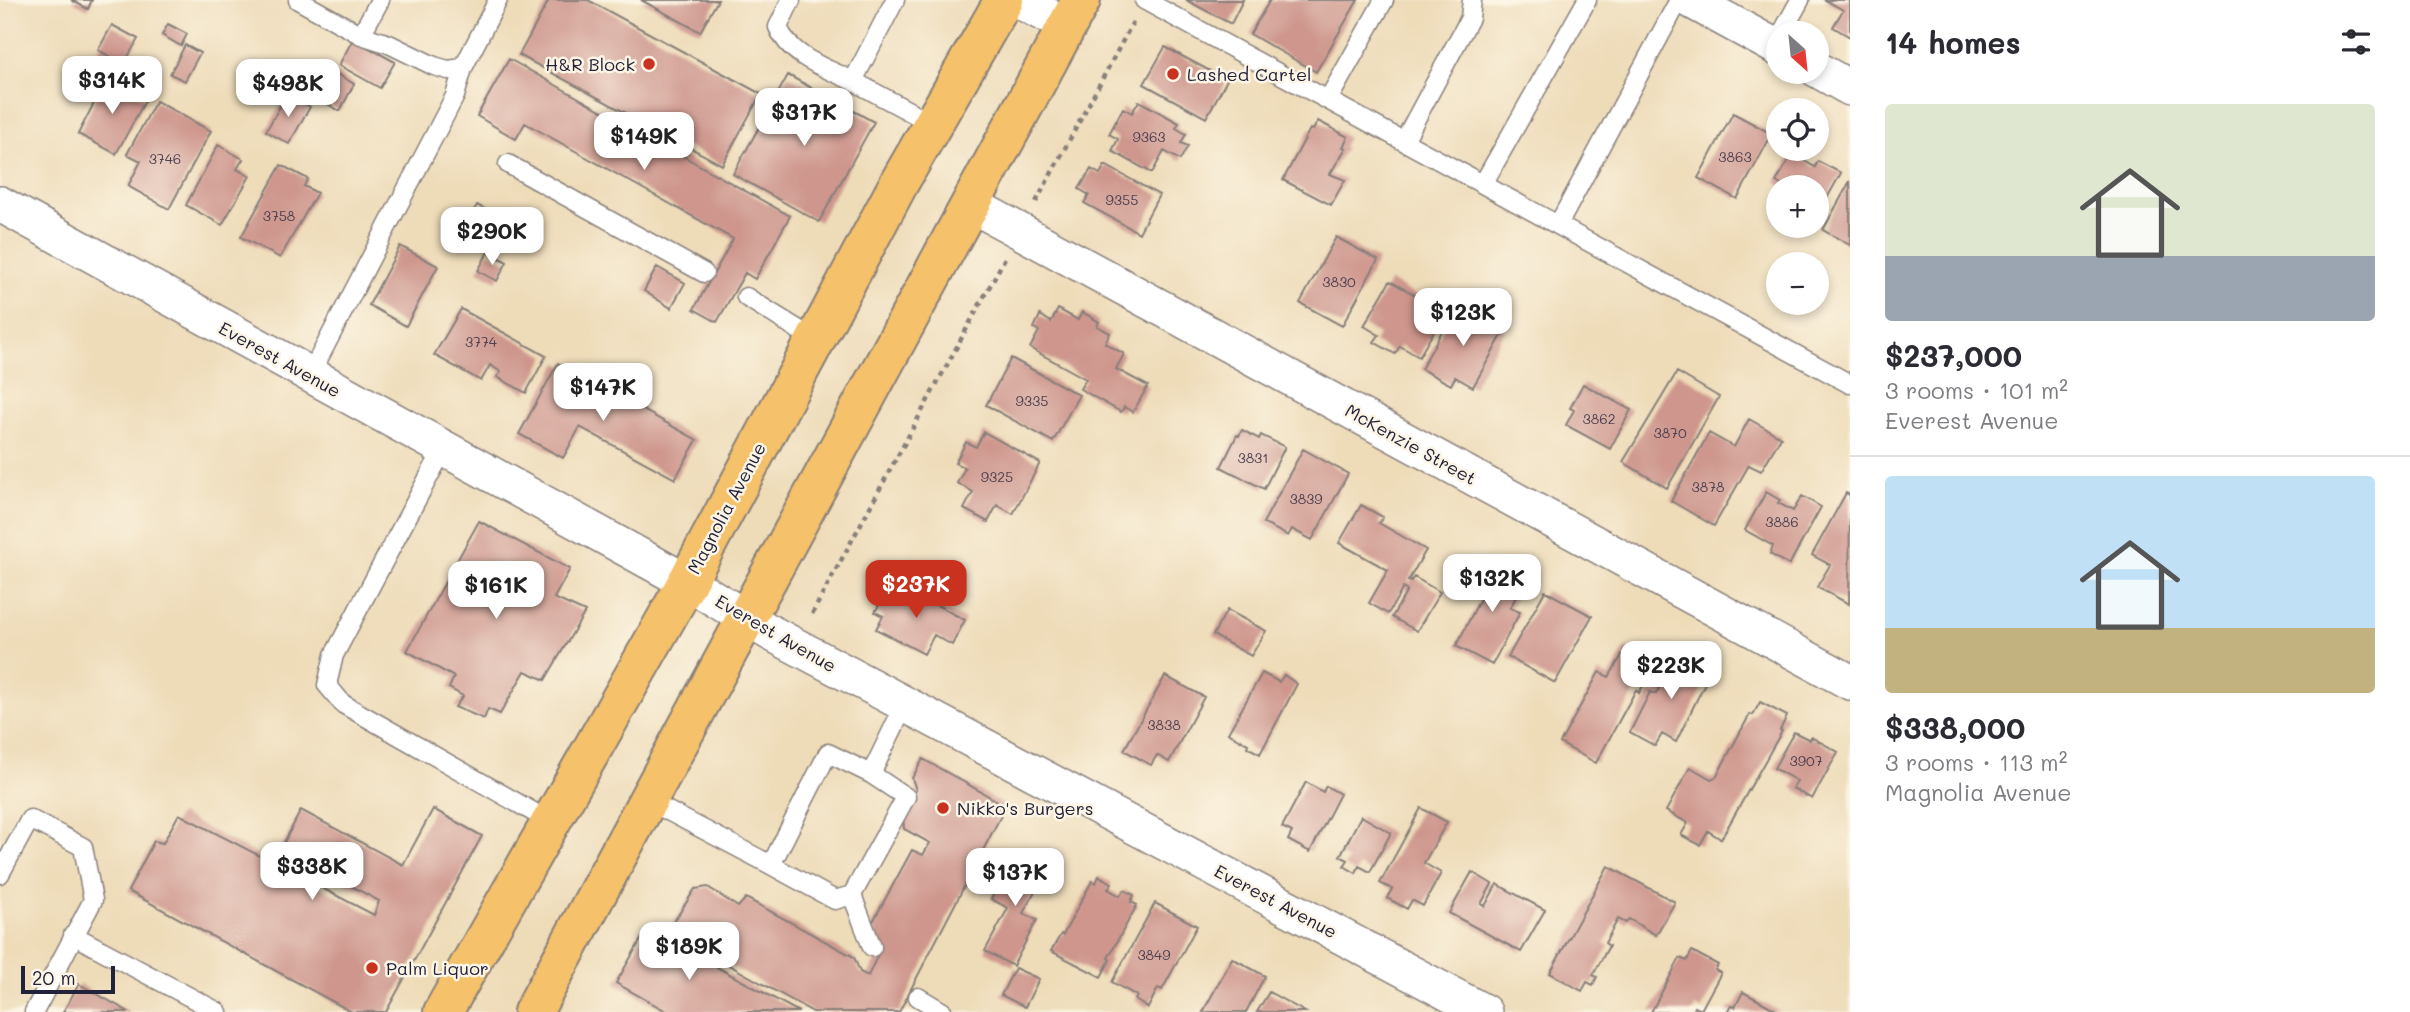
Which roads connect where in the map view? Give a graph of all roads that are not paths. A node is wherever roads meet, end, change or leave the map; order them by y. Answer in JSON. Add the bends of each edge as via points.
{"nodes":[{"id":1,"x":298,"y":0,"type":"edge"},
{"id":2,"x":380,"y":0,"type":"edge"},
{"id":3,"x":499,"y":0,"type":"edge"},
{"id":4,"x":792,"y":0,"type":"edge"},
{"id":5,"x":895,"y":0,"type":"edge"},
{"id":6,"x":1004,"y":0,"type":"edge"},
{"id":7,"x":1018,"y":0,"type":"edge"},
{"id":8,"x":1144,"y":0,"type":"edge"},
{"id":9,"x":1384,"y":0,"type":"edge"},
{"id":10,"x":1472,"y":0,"type":"edge"},
{"id":11,"x":1587,"y":0,"type":"edge"},
{"id":12,"x":1679,"y":0,"type":"edge"},
{"id":13,"x":1690,"y":0,"type":"edge"},
{"id":14,"x":1800,"y":0,"type":"edge"},
{"id":15,"x":1074,"y":13,"type":"edge"},
{"id":16,"x":1789,"y":21,"type":"edge"},
{"id":17,"x":361,"y":35,"type":"junction"},
{"id":18,"x":1766,"y":36,"type":"edge"},
{"id":19,"x":463,"y":68,"type":"junction"},
{"id":20,"x":1829,"y":76,"type":"edge"},
{"id":21,"x":853,"y":81,"type":"junction"},
{"id":22,"x":1850,"y":88,"type":"edge"},
{"id":23,"x":1328,"y":100,"type":"junction"},
{"id":24,"x":933,"y":124,"type":"junction"},
{"id":25,"x":1404,"y":141,"type":"junction"},
{"id":26,"x":508,"y":164,"type":"dead end"},
{"id":27,"x":1483,"y":184,"type":"junction"},
{"id":28,"x":0,"y":205,"type":"edge"},
{"id":29,"x":972,"y":205,"type":"junction"},
{"id":30,"x":1558,"y":225,"type":"junction"},
{"id":31,"x":704,"y":273,"type":"dead end"},
{"id":32,"x":746,"y":297,"type":"dead end"},
{"id":33,"x":815,"y":340,"type":"junction"},
{"id":34,"x":310,"y":375,"type":"junction"},
{"id":35,"x":1850,"y":384,"type":"edge"},
{"id":36,"x":444,"y":448,"type":"junction"},
{"id":37,"x":687,"y":582,"type":"junction"},
{"id":38,"x":748,"y":617,"type":"junction"},
{"id":39,"x":1850,"y":682,"type":"edge"},
{"id":40,"x":905,"y":704,"type":"junction"},
{"id":41,"x":871,"y":774,"type":"junction"},
{"id":42,"x":649,"y":801,"type":"junction"},
{"id":43,"x":551,"y":822,"type":"junction"},
{"id":44,"x":771,"y":865,"type":"junction"},
{"id":45,"x":0,"y":874,"type":"edge"},
{"id":46,"x":852,"y":895,"type":"junction"},
{"id":47,"x":73,"y":935,"type":"junction"},
{"id":48,"x":872,"y":947,"type":"dead end"},
{"id":49,"x":918,"y":997,"type":"dead end"},
{"id":50,"x":34,"y":1012,"type":"edge"},
{"id":51,"x":218,"y":1012,"type":"edge"},
{"id":52,"x":443,"y":1012,"type":"edge"},
{"id":53,"x":533,"y":1012,"type":"edge"},
{"id":54,"x":943,"y":1012,"type":"edge"},
{"id":55,"x":1483,"y":1012,"type":"edge"}],
"edges":[{"from":1,"to":17,"type":"lane"},
{"from":2,"to":17,"type":"lane"},
{"from":3,"to":19,"type":"lane"},
{"from":4,"to":21,"type":"lane","via":[[778,27],[782,36],[801,55]]},
{"from":5,"to":21,"type":"lane"},
{"from":6,"to":24,"type":"main road","name":"Magnolia Avenue"},
{"from":7,"to":15,"type":"street"},
{"from":8,"to":23,"type":"lane"},
{"from":9,"to":23,"type":"lane"},
{"from":10,"to":25,"type":"lane","via":[[1470,18]]},
{"from":11,"to":27,"type":"lane"},
{"from":12,"to":30,"type":"lane"},
{"from":13,"to":18,"type":"street"},
{"from":14,"to":16,"type":"lane"},
{"from":15,"to":29,"type":"main road"},
{"from":17,"to":19,"type":"lane","via":[[448,71]]},
{"from":19,"to":34,"type":"lane","via":[[455,96]]},
{"from":20,"to":22,"type":"street"},
{"from":21,"to":24,"type":"lane"},
{"from":23,"to":25,"type":"lane"},
{"from":24,"to":33,"type":"main road","name":"Magnolia Avenue"},
{"from":25,"to":27,"type":"lane"},
{"from":26,"to":31,"type":"lane"},
{"from":27,"to":30,"type":"lane"},
{"from":28,"to":34,"type":"street","name":"Everest Avenue"},
{"from":29,"to":38,"type":"main road"},
{"from":29,"to":39,"type":"street","name":"McKenzie Street"},
{"from":30,"to":35,"type":"lane"},
{"from":32,"to":33,"type":"lane"},
{"from":33,"to":37,"type":"main road","name":"Magnolia Avenue"},
{"from":34,"to":36,"type":"street","name":"Everest Avenue"},
{"from":36,"to":37,"type":"street","name":"Everest Avenue"},
{"from":36,"to":43,"type":"lane","via":[[334,655],[327,685],[343,704]]},
{"from":37,"to":38,"type":"street","name":"Everest Avenue"},
{"from":37,"to":43,"type":"main road","name":"Magnolia Avenue"},
{"from":38,"to":40,"type":"street","name":"Everest Avenue"},
{"from":38,"to":42,"type":"main road"},
{"from":40,"to":41,"type":"lane"},
{"from":40,"to":55,"type":"street","name":"Everest Avenue"},
{"from":41,"to":44,"type":"lane","via":[[828,752]]},
{"from":41,"to":46,"type":"lane","via":[[906,797]]},
{"from":42,"to":44,"type":"lane"},
{"from":42,"to":53,"type":"main road"},
{"from":43,"to":52,"type":"main road","name":"Magnolia Avenue"},
{"from":44,"to":46,"type":"lane","via":[[835,900]]},
{"from":45,"to":47,"type":"lane","via":[[30,818],[83,847],[93,900]]},
{"from":46,"to":48,"type":"lane"},
{"from":47,"to":50,"type":"lane"},
{"from":47,"to":51,"type":"lane"},
{"from":49,"to":54,"type":"lane"}]}
